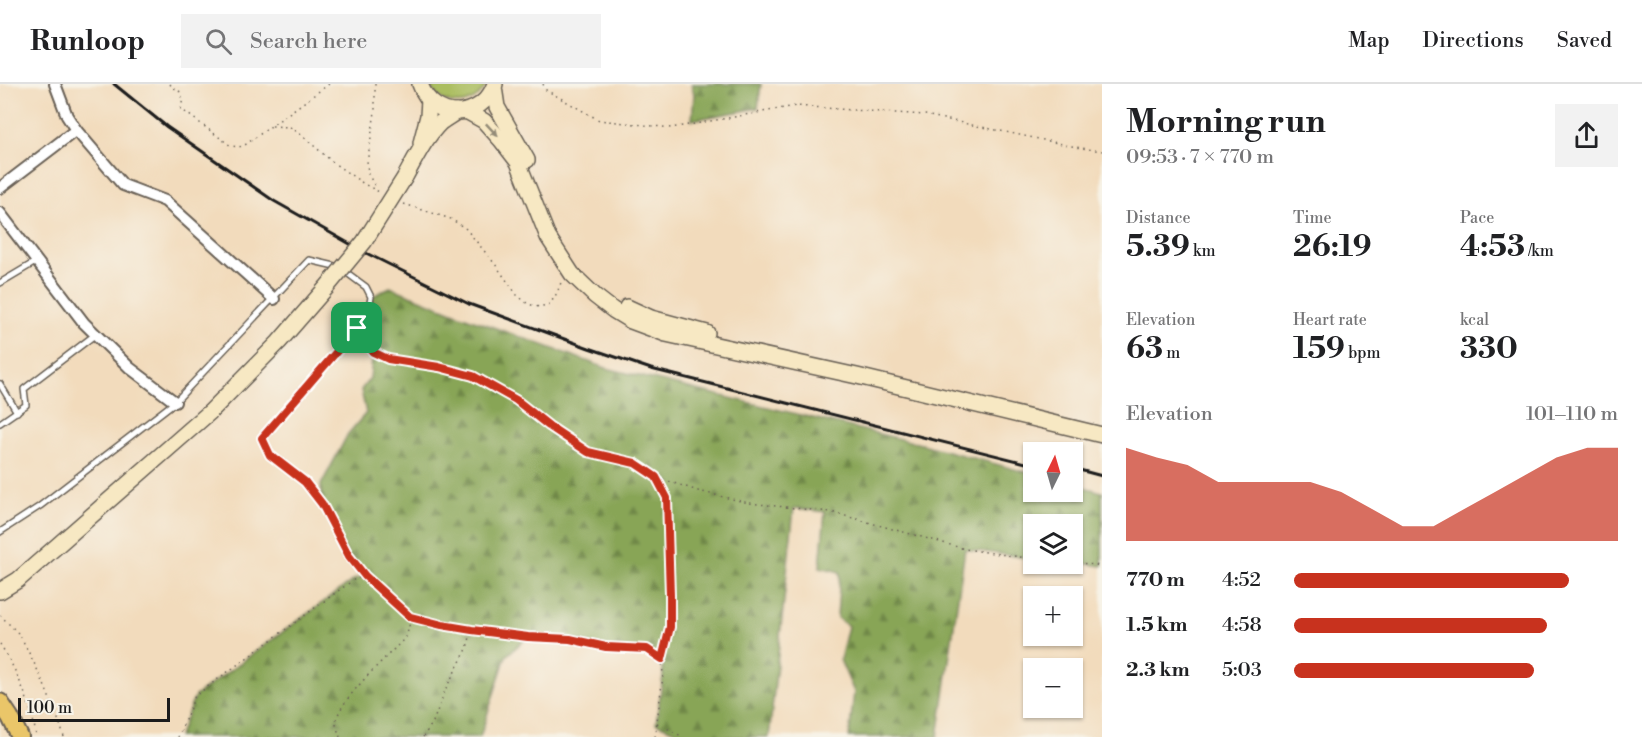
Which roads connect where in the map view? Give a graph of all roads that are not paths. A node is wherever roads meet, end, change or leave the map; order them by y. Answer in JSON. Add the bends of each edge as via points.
{"nodes":[{"id":1,"x":55,"y":84,"type":"edge"},
{"id":2,"x":420,"y":84,"type":"edge"},
{"id":3,"x":495,"y":86,"type":"edge"},
{"id":4,"x":429,"y":100,"type":"junction"},
{"id":5,"x":461,"y":112,"type":"junction"},
{"id":6,"x":76,"y":130,"type":"junction"},
{"id":7,"x":417,"y":154,"type":"junction"},
{"id":8,"x":0,"y":188,"type":"edge"},
{"id":9,"x":0,"y":213,"type":"edge"},
{"id":10,"x":37,"y":261,"type":"junction"},
{"id":11,"x":0,"y":284,"type":"edge"},
{"id":12,"x":274,"y":299,"type":"junction"},
{"id":13,"x":96,"y":334,"type":"junction"},
{"id":14,"x":857,"y":376,"type":"junction"},
{"id":15,"x":0,"y":384,"type":"edge"},
{"id":16,"x":175,"y":402,"type":"junction"},
{"id":17,"x":17,"y":412,"type":"junction"},
{"id":18,"x":0,"y":423,"type":"edge"},
{"id":19,"x":1102,"y":435,"type":"edge"},
{"id":20,"x":262,"y":438,"type":"road end"},
{"id":21,"x":0,"y":532,"type":"edge"},
{"id":22,"x":18,"y":580,"type":"junction"},
{"id":23,"x":0,"y":591,"type":"edge"},
{"id":24,"x":0,"y":600,"type":"edge"},
{"id":25,"x":0,"y":702,"type":"edge"},
{"id":26,"x":20,"y":737,"type":"edge"}],
"edges":[{"from":1,"to":6,"type":"street"},
{"from":2,"to":4,"type":"main road"},
{"from":3,"to":5,"type":"main road","via":[[482,104]]},
{"from":3,"to":14,"type":"main road","via":[[497,107],[528,161],[561,244],[580,271],[604,294],[651,318]]},
{"from":4,"to":5,"type":"main road","via":[[442,109]]},
{"from":4,"to":7,"type":"main road"},
{"from":5,"to":7,"type":"main road","via":[[441,123]]},
{"from":5,"to":14,"type":"main road","one_way":true,"via":[[484,121],[513,154],[559,255],[578,280],[613,310],[666,334]]},
{"from":6,"to":8,"type":"street"},
{"from":6,"to":12,"type":"street","via":[[123,185],[165,201]]},
{"from":7,"to":22,"type":"main road","bridge":true,"via":[[350,260],[271,350],[218,404]]},
{"from":9,"to":10,"type":"street"},
{"from":10,"to":11,"type":"lane"},
{"from":10,"to":13,"type":"street"},
{"from":12,"to":16,"type":"lane"},
{"from":12,"to":20,"type":"lane","via":[[309,260],[339,267],[366,287],[371,297],[368,314]]},
{"from":13,"to":16,"type":"street","via":[[130,368]]},
{"from":13,"to":17,"type":"lane","via":[[24,389],[26,405]]},
{"from":14,"to":19,"type":"main road"},
{"from":15,"to":17,"type":"lane"},
{"from":16,"to":21,"type":"lane"},
{"from":17,"to":18,"type":"lane"},
{"from":22,"to":23,"type":"main road"},
{"from":22,"to":24,"type":"main road"},
{"from":25,"to":26,"type":"main road"}]}
